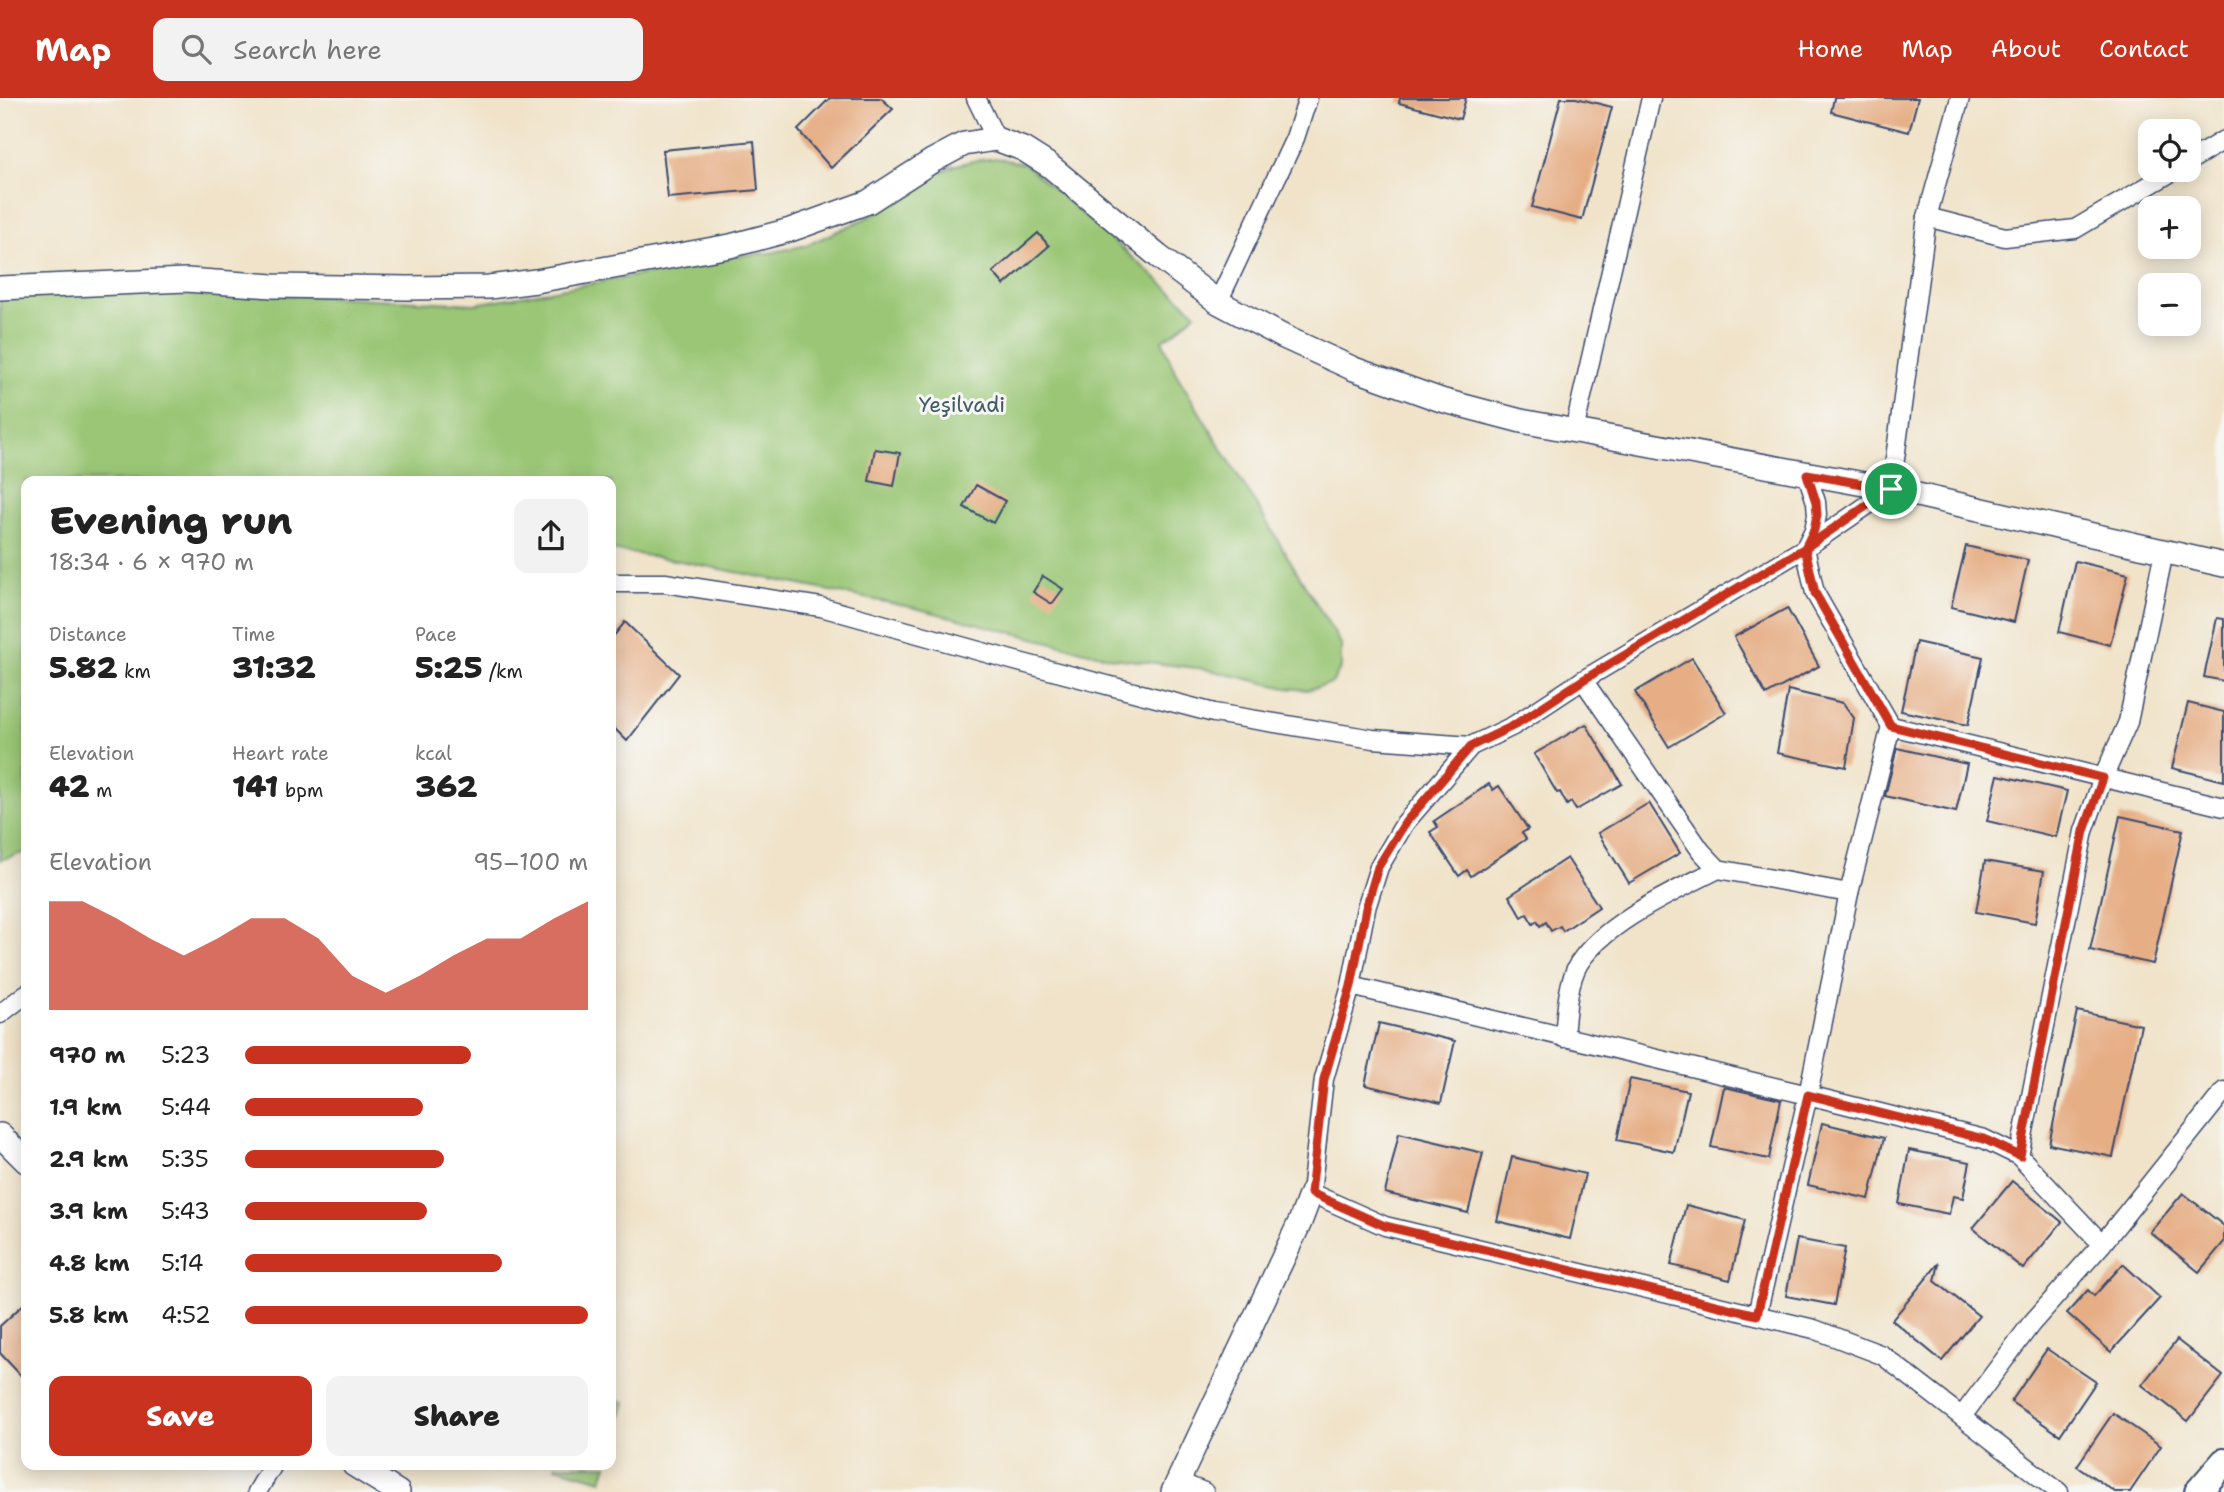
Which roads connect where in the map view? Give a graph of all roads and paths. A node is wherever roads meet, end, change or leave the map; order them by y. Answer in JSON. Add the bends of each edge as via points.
{"nodes":[{"id":1,"x":976,"y":98,"type":"edge"},
{"id":2,"x":1308,"y":98,"type":"edge"},
{"id":3,"x":1651,"y":98,"type":"edge"},
{"id":4,"x":1960,"y":98,"type":"edge"},
{"id":5,"x":996,"y":139,"type":"junction"},
{"id":6,"x":2224,"y":140,"type":"edge"},
{"id":7,"x":2201,"y":154,"type":"edge"},
{"id":8,"x":2155,"y":182,"type":"edge"},
{"id":9,"x":1927,"y":217,"type":"junction"},
{"id":10,"x":0,"y":288,"type":"edge"},
{"id":11,"x":1218,"y":302,"type":"junction"},
{"id":12,"x":1574,"y":431,"type":"junction"},
{"id":13,"x":1807,"y":474,"type":"junction"},
{"id":14,"x":1891,"y":489,"type":"junction"},
{"id":15,"x":1805,"y":548,"type":"junction"},
{"id":16,"x":2164,"y":552,"type":"junction"},
{"id":17,"x":2224,"y":565,"type":"edge"},
{"id":18,"x":616,"y":583,"type":"edge"},
{"id":19,"x":1583,"y":680,"type":"junction"},
{"id":20,"x":1891,"y":726,"type":"junction"},
{"id":21,"x":1471,"y":746,"type":"junction"},
{"id":22,"x":2103,"y":778,"type":"junction"},
{"id":23,"x":2224,"y":807,"type":"edge"},
{"id":24,"x":1718,"y":869,"type":"junction"},
{"id":25,"x":1849,"y":893,"type":"junction"},
{"id":26,"x":1351,"y":986,"type":"junction"},
{"id":27,"x":21,"y":998,"type":"edge"},
{"id":28,"x":0,"y":1014,"type":"edge"},
{"id":29,"x":1564,"y":1038,"type":"junction"},
{"id":30,"x":2224,"y":1091,"type":"edge"},
{"id":31,"x":1808,"y":1095,"type":"junction"},
{"id":32,"x":0,"y":1135,"type":"edge"},
{"id":33,"x":21,"y":1156,"type":"edge"},
{"id":34,"x":2020,"y":1156,"type":"junction"},
{"id":35,"x":1311,"y":1193,"type":"junction"},
{"id":36,"x":2102,"y":1244,"type":"junction"},
{"id":37,"x":1757,"y":1315,"type":"junction"},
{"id":38,"x":1963,"y":1415,"type":"junction"},
{"id":39,"x":2224,"y":1462,"type":"edge"},
{"id":40,"x":270,"y":1470,"type":"edge"},
{"id":41,"x":362,"y":1470,"type":"edge"},
{"id":42,"x":1175,"y":1487,"type":"edge"},
{"id":43,"x":257,"y":1492,"type":"edge"},
{"id":44,"x":398,"y":1492,"type":"edge"},
{"id":45,"x":1205,"y":1492,"type":"edge"},
{"id":46,"x":2059,"y":1492,"type":"edge"},
{"id":47,"x":2199,"y":1492,"type":"edge"}],
"edges":[{"from":1,"to":5,"type":"street"},
{"from":2,"to":11,"type":"street","via":[[1295,138]]},
{"from":3,"to":12,"type":"street"},
{"from":4,"to":9,"type":"street"},
{"from":5,"to":10,"type":"street","via":[[964,144],[868,202],[790,230],[730,246],[537,281],[462,288],[272,286],[186,280]]},
{"from":5,"to":11,"type":"street","via":[[1050,166]]},
{"from":6,"to":7,"type":"street"},
{"from":8,"to":9,"type":"street","via":[[2075,229],[2005,237]]},
{"from":9,"to":14,"type":"street"},
{"from":11,"to":12,"type":"street","via":[[1284,337],[1441,400]]},
{"from":12,"to":13,"type":"street"},
{"from":13,"to":14,"type":"street"},
{"from":13,"to":15,"type":"street","via":[[1817,515]]},
{"from":14,"to":15,"type":"street"},
{"from":14,"to":16,"type":"street"},
{"from":15,"to":19,"type":"street"},
{"from":15,"to":20,"type":"street","via":[[1815,593]]},
{"from":16,"to":17,"type":"street"},
{"from":16,"to":22,"type":"street","via":[[2128,722]]},
{"from":18,"to":21,"type":"street","via":[[665,583],[821,607],[1214,713],[1373,739]]},
{"from":19,"to":21,"type":"street","via":[[1513,726]]},
{"from":19,"to":24,"type":"street"},
{"from":20,"to":22,"type":"street"},
{"from":20,"to":25,"type":"street"},
{"from":21,"to":26,"type":"street","via":[[1405,823],[1378,867]]},
{"from":22,"to":23,"type":"street"},
{"from":22,"to":34,"type":"street","via":[[2084,831]]},
{"from":24,"to":25,"type":"street"},
{"from":24,"to":29,"type":"street","via":[[1626,920],[1596,943],[1578,965],[1567,998]]},
{"from":25,"to":31,"type":"street"},
{"from":26,"to":29,"type":"street"},
{"from":26,"to":35,"type":"street","via":[[1324,1079]]},
{"from":27,"to":28,"type":"street"},
{"from":29,"to":31,"type":"street"},
{"from":30,"to":36,"type":"street"},
{"from":31,"to":34,"type":"street","via":[[1984,1139]]},
{"from":31,"to":37,"type":"street"},
{"from":32,"to":33,"type":"street"},
{"from":34,"to":36,"type":"street"},
{"from":35,"to":37,"type":"street","via":[[1385,1226]]},
{"from":35,"to":42,"type":"street"},
{"from":36,"to":38,"type":"street","via":[[2032,1324]]},
{"from":37,"to":38,"type":"street","via":[[1814,1329],[1882,1355]]},
{"from":38,"to":46,"type":"street"},
{"from":39,"to":47,"type":"main road"},
{"from":40,"to":43,"type":"street"},
{"from":41,"to":44,"type":"street"},
{"from":42,"to":45,"type":"street"}]}
